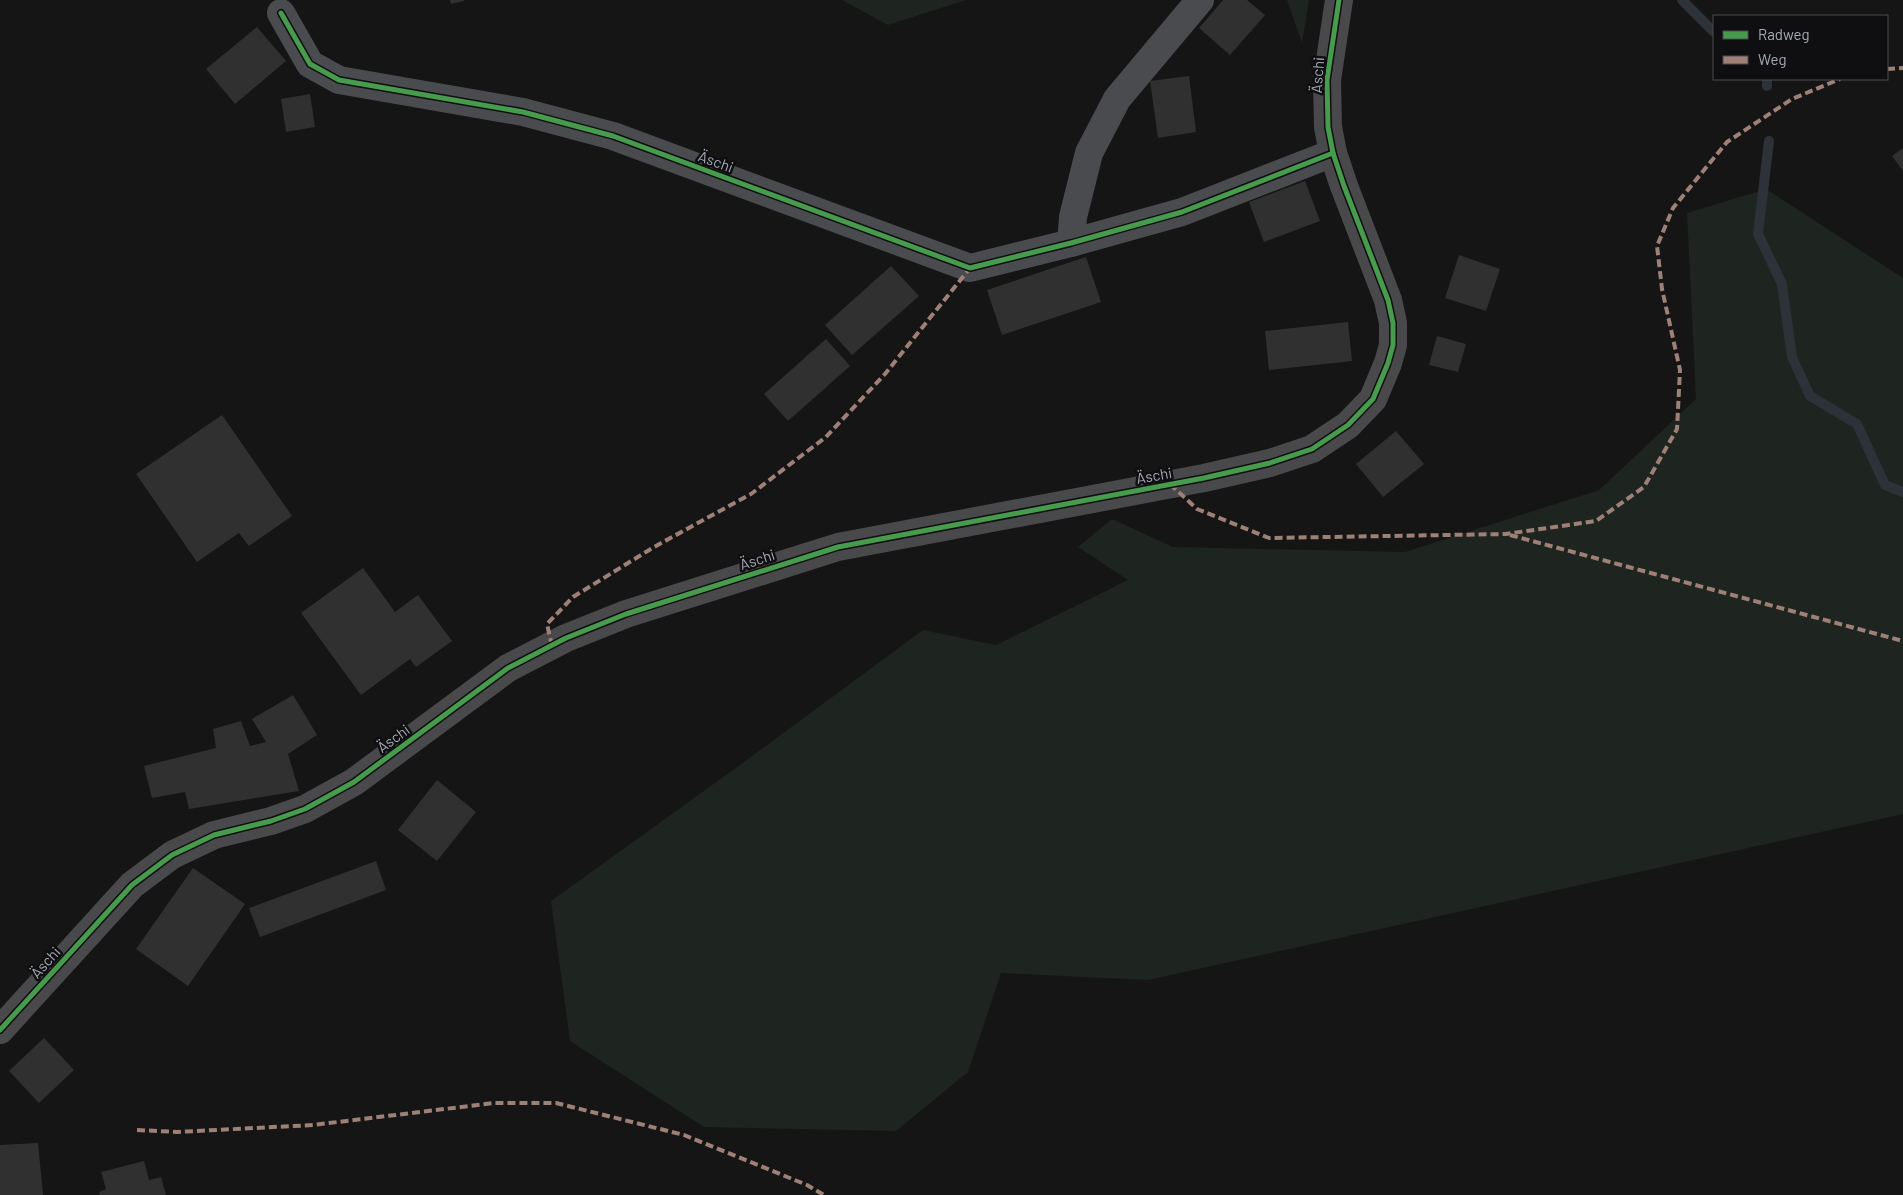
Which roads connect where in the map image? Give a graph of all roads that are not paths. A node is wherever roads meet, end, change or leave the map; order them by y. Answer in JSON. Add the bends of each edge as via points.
{"nodes":[{"id":1,"x":1200,"y":0,"type":"edge"},
{"id":2,"x":1339,"y":0,"type":"edge"},
{"id":3,"x":282,"y":13,"type":"dead end"},
{"id":4,"x":1333,"y":153,"type":"junction"},
{"id":5,"x":1071,"y":243,"type":"junction"},
{"id":6,"x":0,"y":1030,"type":"edge"}],
"edges":[{"from":1,"to":5,"type":"street","via":[[1117,99],[1089,153],[1073,217]]},
{"from":2,"to":4,"type":"street","name":"Äschi","via":[[1326,80]]},
{"from":3,"to":5,"type":"street","name":"Äschi","via":[[310,64],[339,80],[523,112],[613,136],[970,268]]},
{"from":4,"to":5,"type":"street","name":"Äschi","via":[[1182,212]]},
{"from":4,"to":6,"type":"street","name":"Äschi","via":[[1388,300],[1393,345],[1373,399],[1348,425],[1312,450],[1270,464],[1204,478],[838,547],[626,614],[566,638],[508,668],[354,782],[305,809],[271,822],[214,835],[172,855],[132,885]]}]}
